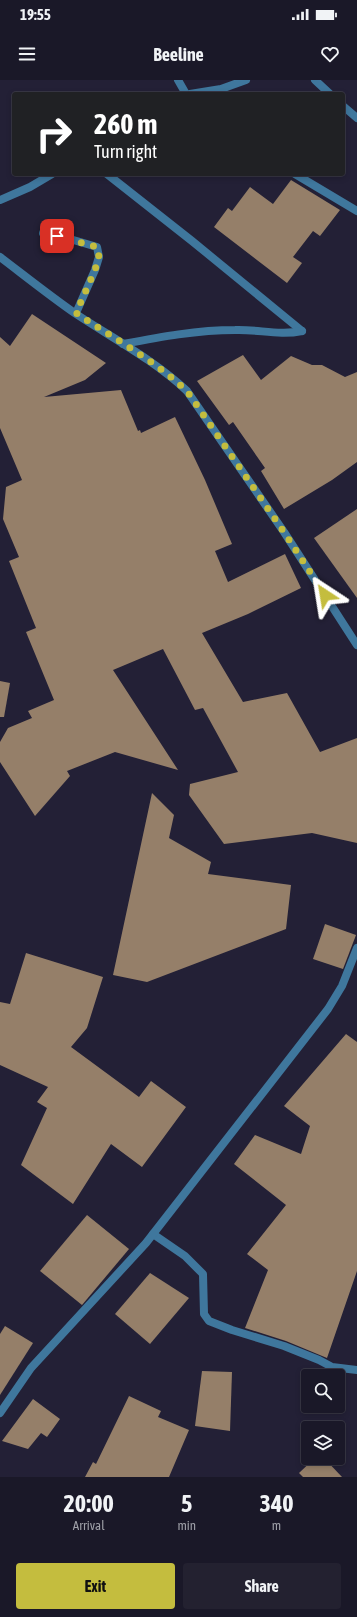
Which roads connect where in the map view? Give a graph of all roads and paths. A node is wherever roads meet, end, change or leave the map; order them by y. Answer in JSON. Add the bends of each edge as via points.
{"nodes":[{"id":1,"x":178,"y":80,"type":"edge"},
{"id":2,"x":246,"y":80,"type":"edge"},
{"id":3,"x":315,"y":80,"type":"edge"},
{"id":4,"x":185,"y":92,"type":"edge"},
{"id":5,"x":202,"y":92,"type":"edge"},
{"id":6,"x":328,"y":92,"type":"edge"},
{"id":7,"x":345,"y":108,"type":"edge"},
{"id":8,"x":357,"y":118,"type":"edge"},
{"id":9,"x":49,"y":176,"type":"edge"},
{"id":10,"x":110,"y":176,"type":"edge"},
{"id":11,"x":298,"y":176,"type":"edge"},
{"id":12,"x":0,"y":200,"type":"edge"},
{"id":13,"x":357,"y":212,"type":"edge"},
{"id":14,"x":43,"y":233,"type":"dead end"},
{"id":15,"x":0,"y":258,"type":"edge"},
{"id":16,"x":76,"y":313,"type":"junction"},
{"id":17,"x":123,"y":344,"type":"junction"},
{"id":18,"x":357,"y":644,"type":"edge"},
{"id":19,"x":357,"y":948,"type":"edge"},
{"id":20,"x":153,"y":1234,"type":"junction"},
{"id":21,"x":357,"y":1370,"type":"edge"},
{"id":22,"x":0,"y":1413,"type":"edge"}],
"edges":[{"from":1,"to":4,"type":"street"},
{"from":2,"to":5,"type":"street","via":[[221,89]]},
{"from":3,"to":6,"type":"street"},
{"from":7,"to":8,"type":"street"},
{"from":9,"to":12,"type":"street"},
{"from":10,"to":17,"type":"street","via":[[302,331],[276,334],[209,330]]},
{"from":11,"to":13,"type":"street"},
{"from":14,"to":16,"type":"street","via":[[97,247],[99,257],[95,270]]},
{"from":15,"to":16,"type":"street"},
{"from":16,"to":17,"type":"street"},
{"from":17,"to":18,"type":"street","via":[[172,377],[187,391]]},
{"from":19,"to":20,"type":"street","via":[[342,986],[328,1009]]},
{"from":20,"to":21,"type":"street","via":[[185,1256],[203,1274],[204,1314],[209,1321],[284,1346],[332,1367]]},
{"from":20,"to":22,"type":"street","via":[[31,1368]]}]}
